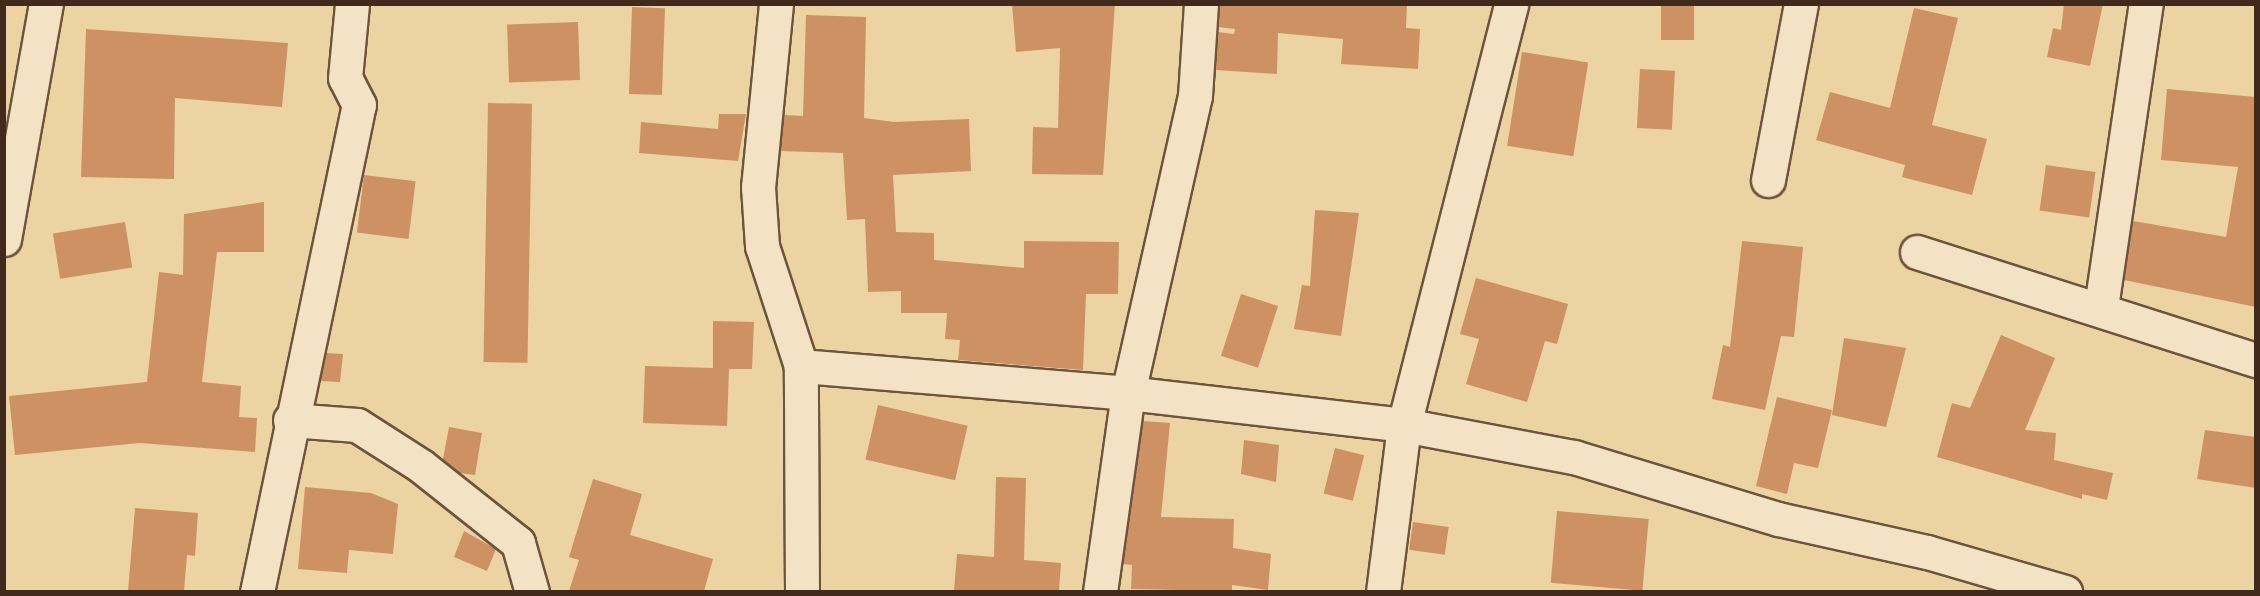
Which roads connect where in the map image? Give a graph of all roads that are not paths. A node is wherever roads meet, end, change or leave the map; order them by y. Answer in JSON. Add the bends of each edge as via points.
{"nodes":[{"id":1,"x":46,"y":4,"type":"edge"},
{"id":2,"x":352,"y":4,"type":"edge"},
{"id":3,"x":776,"y":4,"type":"edge"},
{"id":4,"x":1201,"y":4,"type":"edge"},
{"id":5,"x":1511,"y":4,"type":"edge"},
{"id":6,"x":1801,"y":4,"type":"edge"},
{"id":7,"x":2146,"y":4,"type":"edge"},
{"id":8,"x":1768,"y":180,"type":"dead end"},
{"id":9,"x":4,"y":239,"type":"edge"},
{"id":10,"x":1917,"y":252,"type":"dead end"},
{"id":11,"x":2101,"y":307,"type":"junction"},
{"id":12,"x":2256,"y":360,"type":"edge"},
{"id":13,"x":801,"y":366,"type":"junction"},
{"id":14,"x":1128,"y":393,"type":"junction"},
{"id":15,"x":290,"y":420,"type":"junction"},
{"id":16,"x":1404,"y":425,"type":"junction"},
{"id":17,"x":257,"y":591,"type":"edge"},
{"id":18,"x":532,"y":591,"type":"edge"},
{"id":19,"x":802,"y":591,"type":"edge"},
{"id":20,"x":1100,"y":591,"type":"edge"},
{"id":21,"x":1383,"y":591,"type":"edge"},
{"id":22,"x":2065,"y":591,"type":"edge"}],
"edges":[{"from":1,"to":9,"type":"street"},
{"from":2,"to":15,"type":"street","via":[[345,78],[359,105]]},
{"from":3,"to":13,"type":"street","via":[[758,187],[762,246]]},
{"from":4,"to":14,"type":"street","via":[[1195,96]]},
{"from":5,"to":16,"type":"street"},
{"from":6,"to":8,"type":"street"},
{"from":7,"to":11,"type":"street"},
{"from":10,"to":11,"type":"street"},
{"from":11,"to":12,"type":"street"},
{"from":13,"to":14,"type":"street"},
{"from":13,"to":19,"type":"street"},
{"from":14,"to":16,"type":"street"},
{"from":14,"to":20,"type":"street"},
{"from":15,"to":17,"type":"street"},
{"from":15,"to":18,"type":"street","via":[[357,425],[421,466],[518,543]]},
{"from":16,"to":21,"type":"street"},
{"from":16,"to":22,"type":"street","via":[[1575,457],[1778,519],[1927,552]]}]}
